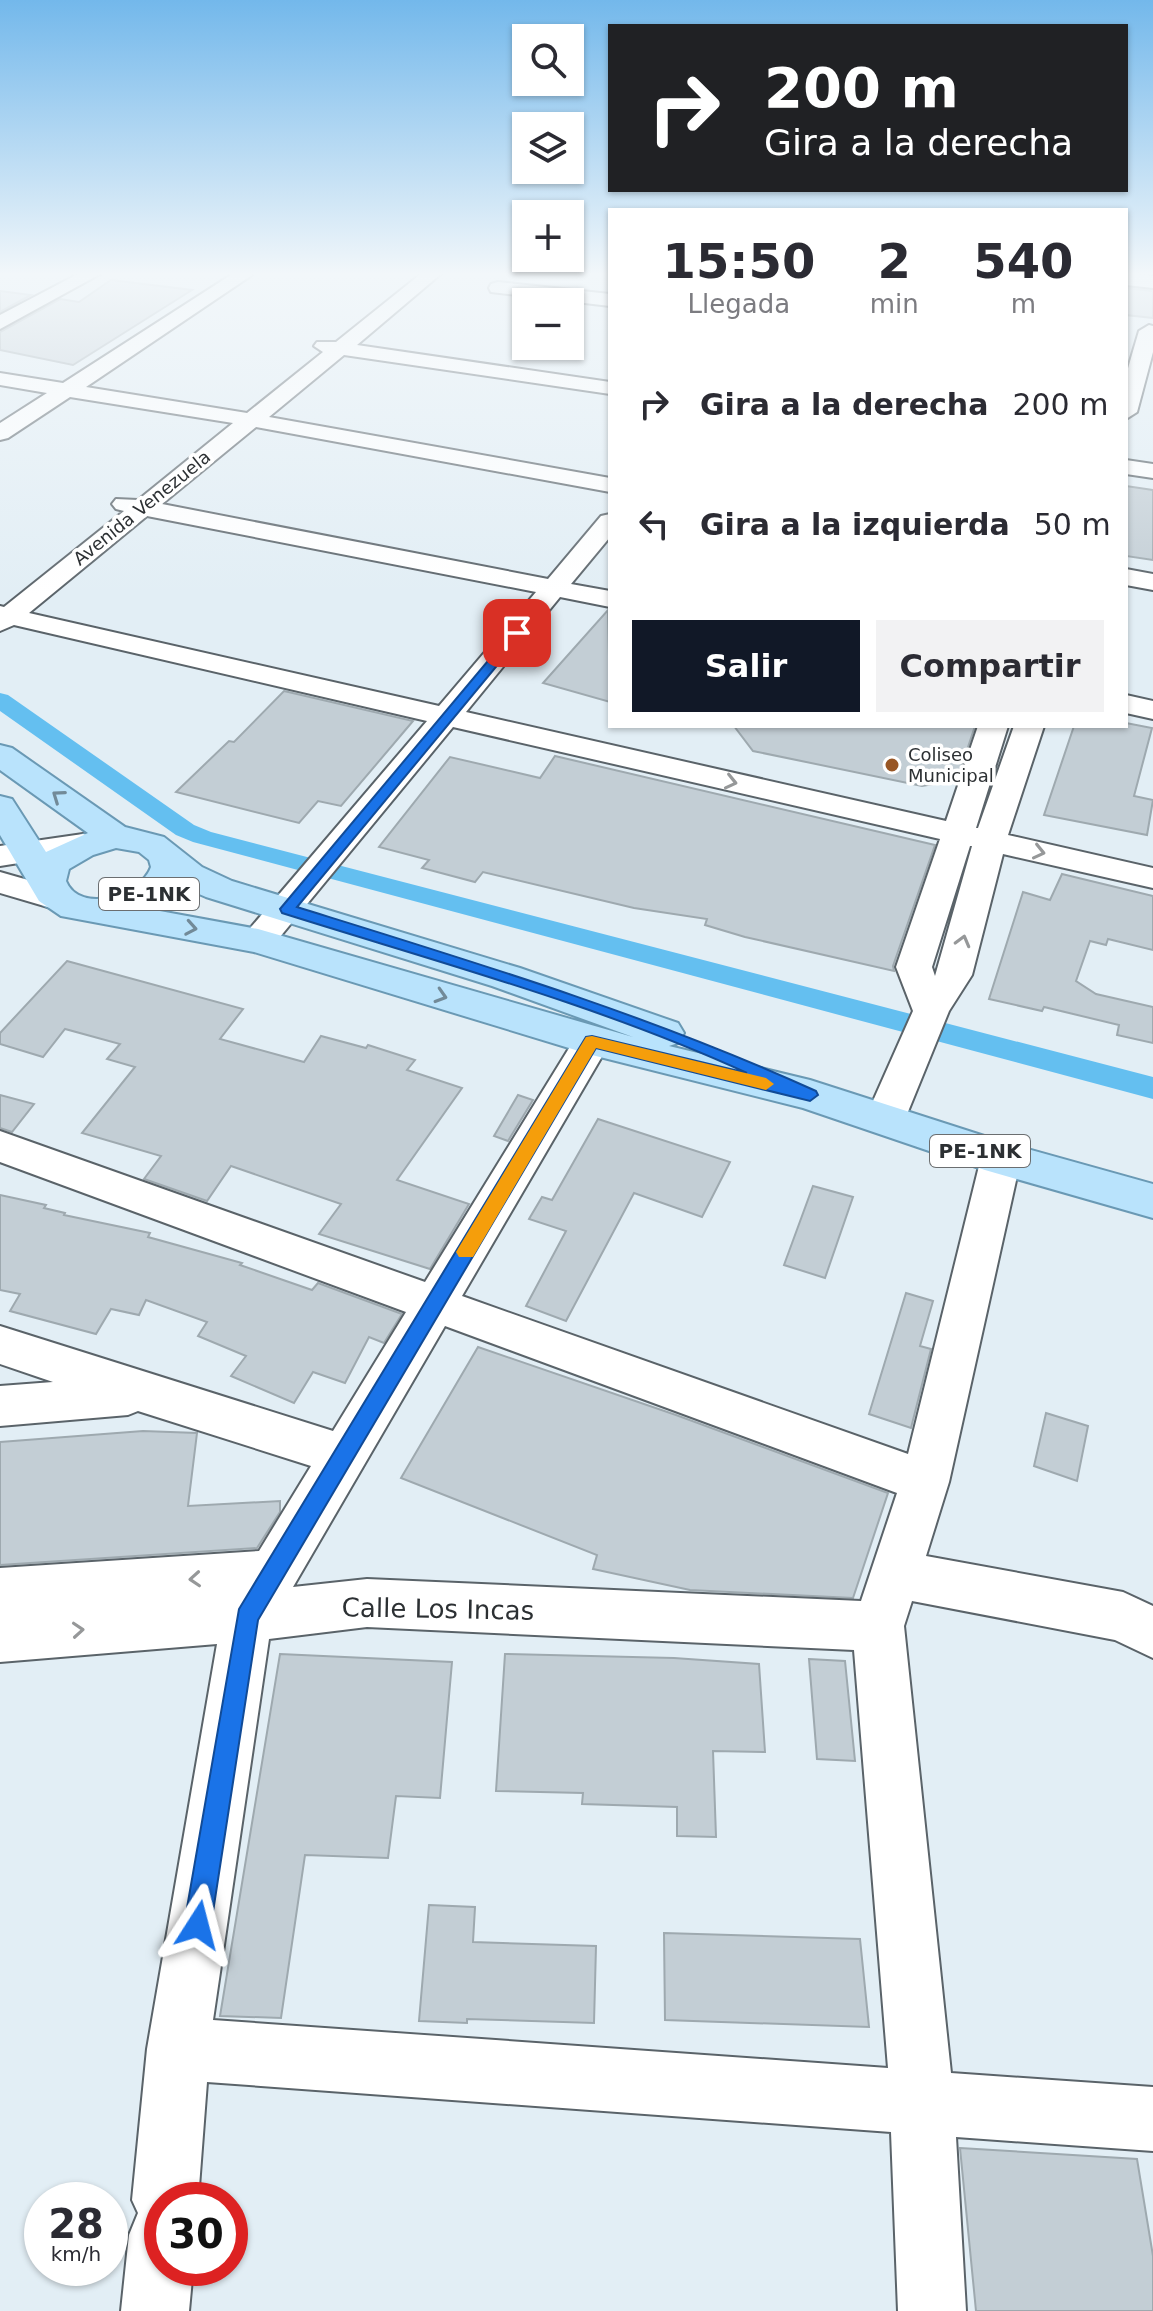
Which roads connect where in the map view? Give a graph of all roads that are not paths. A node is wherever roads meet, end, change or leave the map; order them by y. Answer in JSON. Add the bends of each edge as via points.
{"nodes":[{"id":1,"x":20,"y":381,"type":"edge"},
{"id":2,"x":54,"y":381,"type":"edge"},
{"id":3,"x":82,"y":381,"type":"edge"},
{"id":4,"x":290,"y":381,"type":"edge"},
{"id":5,"x":567,"y":381,"type":"edge"},
{"id":6,"x":74,"y":386,"type":"junction"},
{"id":7,"x":608,"y":388,"type":"edge"},
{"id":8,"x":247,"y":415,"type":"junction"},
{"id":9,"x":0,"y":433,"type":"edge"},
{"id":10,"x":1128,"y":446,"type":"edge"},
{"id":11,"x":1153,"y":450,"type":"edge"},
{"id":12,"x":1128,"y":467,"type":"edge"},
{"id":13,"x":1153,"y":471,"type":"edge"},
{"id":14,"x":608,"y":472,"type":"edge"},
{"id":15,"x":608,"y":485,"type":"edge"},
{"id":16,"x":140,"y":500,"type":"junction"},
{"id":17,"x":608,"y":523,"type":"edge"},
{"id":18,"x":1128,"y":560,"type":"edge"},
{"id":19,"x":1153,"y":564,"type":"edge"},
{"id":20,"x":1128,"y":577,"type":"edge"},
{"id":21,"x":1153,"y":582,"type":"edge"},
{"id":22,"x":560,"y":583,"type":"junction"},
{"id":23,"x":608,"y":586,"type":"edge"},
{"id":24,"x":608,"y":598,"type":"edge"},
{"id":25,"x":5,"y":608,"type":"edge"},
{"id":26,"x":1128,"y":688,"type":"edge"},
{"id":27,"x":1153,"y":694,"type":"edge"},
{"id":28,"x":1128,"y":704,"type":"edge"},
{"id":29,"x":453,"y":708,"type":"junction"},
{"id":30,"x":1153,"y":710,"type":"edge"},
{"id":31,"x":992,"y":728,"type":"edge"},
{"id":32,"x":1028,"y":728,"type":"edge"},
{"id":33,"x":0,"y":755,"type":"edge"},
{"id":34,"x":2,"y":817,"type":"edge"},
{"id":35,"x":962,"y":823,"type":"junction"},
{"id":36,"x":994,"y":830,"type":"junction"},
{"id":37,"x":99,"y":841,"type":"junction"},
{"id":38,"x":14,"y":854,"type":"edge"},
{"id":39,"x":1153,"y":856,"type":"edge"},
{"id":40,"x":167,"y":858,"type":"junction"},
{"id":41,"x":1153,"y":878,"type":"edge"},
{"id":42,"x":0,"y":882,"type":"edge"},
{"id":43,"x":64,"y":898,"type":"junction"},
{"id":44,"x":287,"y":909,"type":"junction"},
{"id":45,"x":258,"y":941,"type":"junction"},
{"id":46,"x":931,"y":1011,"type":"junction"},
{"id":47,"x":592,"y":1041,"type":"junction"},
{"id":48,"x":810,"y":1095,"type":"junction"},
{"id":49,"x":885,"y":1119,"type":"junction"},
{"id":50,"x":0,"y":1146,"type":"edge"},
{"id":51,"x":1001,"y":1158,"type":"junction"},
{"id":52,"x":1146,"y":1206,"type":"edge"},
{"id":53,"x":435,"y":1304,"type":"junction"},
{"id":54,"x":0,"y":1345,"type":"edge"},
{"id":55,"x":142,"y":1393,"type":"junction"},
{"id":56,"x":0,"y":1406,"type":"edge"},
{"id":57,"x":344,"y":1455,"type":"junction"},
{"id":58,"x":925,"y":1482,"type":"junction"},
{"id":59,"x":896,"y":1574,"type":"junction"},
{"id":60,"x":0,"y":1592,"type":"edge"},
{"id":61,"x":260,"y":1596,"type":"junction"},
{"id":62,"x":878,"y":1626,"type":"junction"},
{"id":63,"x":1153,"y":1633,"type":"edge"},
{"id":64,"x":0,"y":1637,"type":"edge"},
{"id":65,"x":178,"y":2049,"type":"junction"},
{"id":66,"x":922,"y":2102,"type":"junction"},
{"id":67,"x":1153,"y":2119,"type":"edge"},
{"id":68,"x":167,"y":2182,"type":"edge"},
{"id":69,"x":157,"y":2286,"type":"edge"},
{"id":70,"x":155,"y":2311,"type":"edge"},
{"id":71,"x":932,"y":2311,"type":"edge"}],
"edges":[{"from":1,"to":6,"type":"street"},
{"from":2,"to":6,"type":"street"},
{"from":3,"to":6,"type":"street"},
{"from":4,"to":8,"type":"street","name":"Avenida Venezuela"},
{"from":5,"to":7,"type":"street"},
{"from":6,"to":8,"type":"street"},
{"from":6,"to":9,"type":"street"},
{"from":8,"to":14,"type":"street"},
{"from":8,"to":15,"type":"street"},
{"from":8,"to":16,"type":"street","name":"Avenida Venezuela"},
{"from":10,"to":11,"type":"street"},
{"from":12,"to":13,"type":"street"},
{"from":16,"to":22,"type":"street"},
{"from":16,"to":25,"type":"street","name":"Avenida Venezuela"},
{"from":17,"to":22,"type":"street"},
{"from":18,"to":19,"type":"street"},
{"from":20,"to":21,"type":"street"},
{"from":22,"to":23,"type":"street"},
{"from":22,"to":24,"type":"street"},
{"from":22,"to":29,"type":"street"},
{"from":25,"to":29,"type":"street"},
{"from":26,"to":27,"type":"street"},
{"from":28,"to":30,"type":"street"},
{"from":29,"to":35,"type":"street"},
{"from":29,"to":44,"type":"street"},
{"from":31,"to":35,"type":"street"},
{"from":32,"to":36,"type":"street"},
{"from":37,"to":33,"type":"main road","number":"PE-1NK","one_way":true},
{"from":34,"to":38,"type":"main road"},
{"from":35,"to":36,"type":"street"},
{"from":35,"to":46,"type":"street","via":[[914,967]]},
{"from":36,"to":39,"type":"street"},
{"from":36,"to":41,"type":"street","one_way":true},
{"from":46,"to":36,"type":"street","one_way":true,"via":[[954,975]]},
{"from":37,"to":38,"type":"street"},
{"from":37,"to":40,"type":"main road","number":"PE-1NK","via":[[148,842]]},
{"from":37,"to":43,"type":"main road","via":[[56,863],[49,874]]},
{"from":38,"to":43,"type":"main road"},
{"from":40,"to":43,"type":"main road","number":"PE-1NK","via":[[164,879],[141,899],[114,907]]},
{"from":40,"to":44,"type":"main road","number":"PE-1NK","via":[[219,889]]},
{"from":42,"to":43,"type":"street"},
{"from":43,"to":45,"type":"main road","number":"PE-1NK","one_way":true},
{"from":44,"to":45,"type":"street"},
{"from":44,"to":48,"type":"main road","number":"PE-1NK","via":[[716,1052]]},
{"from":45,"to":47,"type":"main road","number":"PE-1NK","one_way":true},
{"from":46,"to":49,"type":"street"},
{"from":47,"to":48,"type":"main road","number":"PE-1NK"},
{"from":47,"to":53,"type":"street"},
{"from":48,"to":49,"type":"main road","number":"PE-1NK"},
{"from":49,"to":51,"type":"main road","number":"PE-1NK"},
{"from":50,"to":53,"type":"street"},
{"from":51,"to":52,"type":"main road","number":"PE-1NK"},
{"from":51,"to":58,"type":"street"},
{"from":53,"to":57,"type":"street"},
{"from":53,"to":58,"type":"street"},
{"from":54,"to":55,"type":"street"},
{"from":55,"to":56,"type":"street"},
{"from":55,"to":57,"type":"street"},
{"from":57,"to":61,"type":"street"},
{"from":58,"to":59,"type":"street"},
{"from":59,"to":62,"type":"street"},
{"from":59,"to":63,"type":"street","via":[[1123,1617]]},
{"from":61,"to":60,"type":"street","one_way":true},
{"from":61,"to":62,"type":"street","name":"Calle Los Incas"},
{"from":64,"to":61,"type":"street","name":"Calle Los Incas","one_way":true},
{"from":61,"to":65,"type":"street"},
{"from":62,"to":66,"type":"street"},
{"from":65,"to":66,"type":"street"},
{"from":65,"to":68,"type":"street"},
{"from":66,"to":67,"type":"street"},
{"from":66,"to":71,"type":"street"},
{"from":69,"to":70,"type":"street"}]}
